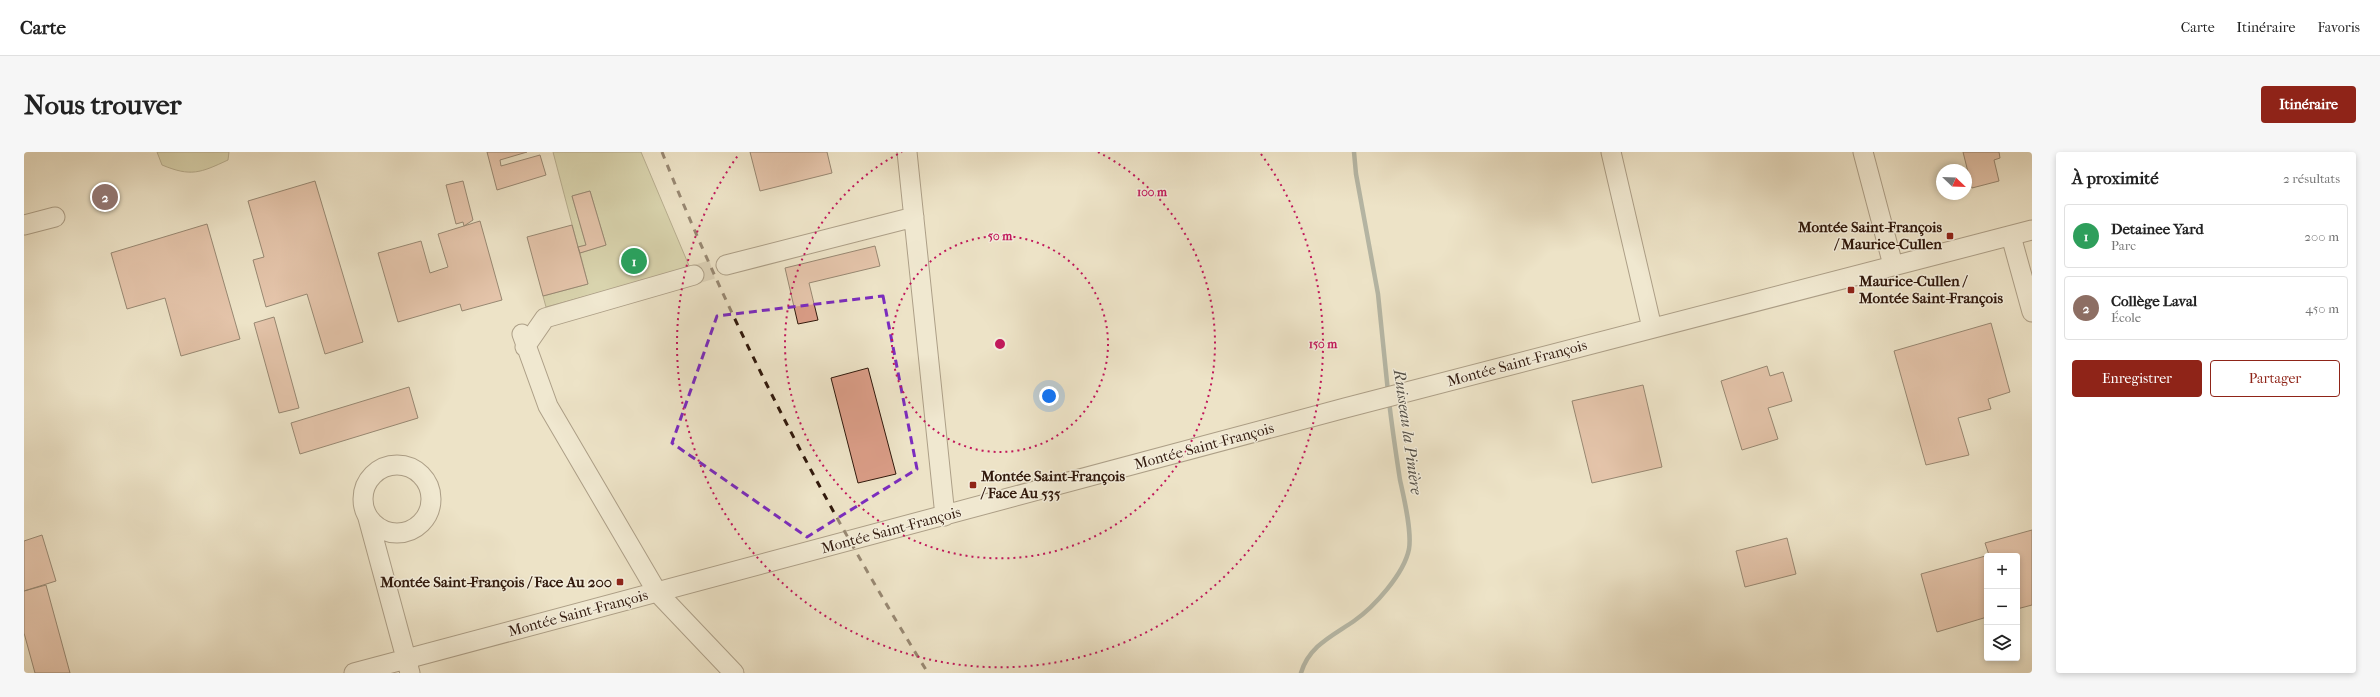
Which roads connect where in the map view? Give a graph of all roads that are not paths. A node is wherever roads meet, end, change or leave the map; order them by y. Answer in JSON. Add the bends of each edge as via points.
{"nodes":[{"id":1,"x":908,"y":152,"type":"edge"},
{"id":2,"x":1611,"y":152,"type":"edge"},
{"id":3,"x":1863,"y":152,"type":"edge"},
{"id":4,"x":55,"y":217,"type":"dead end"},
{"id":5,"x":914,"y":217,"type":"junction"},
{"id":6,"x":24,"y":225,"type":"edge"},
{"id":7,"x":2032,"y":230,"type":"edge"},
{"id":8,"x":2011,"y":236,"type":"junction"},
{"id":9,"x":726,"y":265,"type":"tunnel mouth"},
{"id":10,"x":1893,"y":265,"type":"junction"},
{"id":11,"x":694,"y":275,"type":"tunnel mouth"},
{"id":12,"x":2032,"y":312,"type":"edge"},
{"id":13,"x":1652,"y":328,"type":"junction"},
{"id":14,"x":945,"y":516,"type":"junction"},
{"id":15,"x":368,"y":518,"type":"dead end"},
{"id":16,"x":657,"y":592,"type":"junction"},
{"id":17,"x":408,"y":666,"type":"edge"},
{"id":18,"x":354,"y":673,"type":"edge"},
{"id":19,"x":734,"y":673,"type":"edge"}],
"edges":[{"from":1,"to":5,"type":"street"},
{"from":2,"to":13,"type":"street"},
{"from":3,"to":10,"type":"street"},
{"from":4,"to":6,"type":"street"},
{"from":5,"to":9,"type":"street"},
{"from":5,"to":14,"type":"street"},
{"from":7,"to":8,"type":"street","name":"Montée Saint-François"},
{"from":8,"to":10,"type":"street","name":"Montée Saint-François"},
{"from":8,"to":12,"type":"street"},
{"from":10,"to":13,"type":"street","name":"Montée Saint-François"},
{"from":11,"to":16,"type":"street","via":[[544,318],[524,340],[548,406]]},
{"from":13,"to":14,"type":"street","name":"Montée Saint-François"},
{"from":14,"to":16,"type":"street","name":"Montée Saint-François"},
{"from":15,"to":17,"type":"street"},
{"from":16,"to":17,"type":"street","name":"Montée Saint-François"},
{"from":16,"to":19,"type":"street"},
{"from":17,"to":18,"type":"street","name":"Montée Saint-François"}]}
